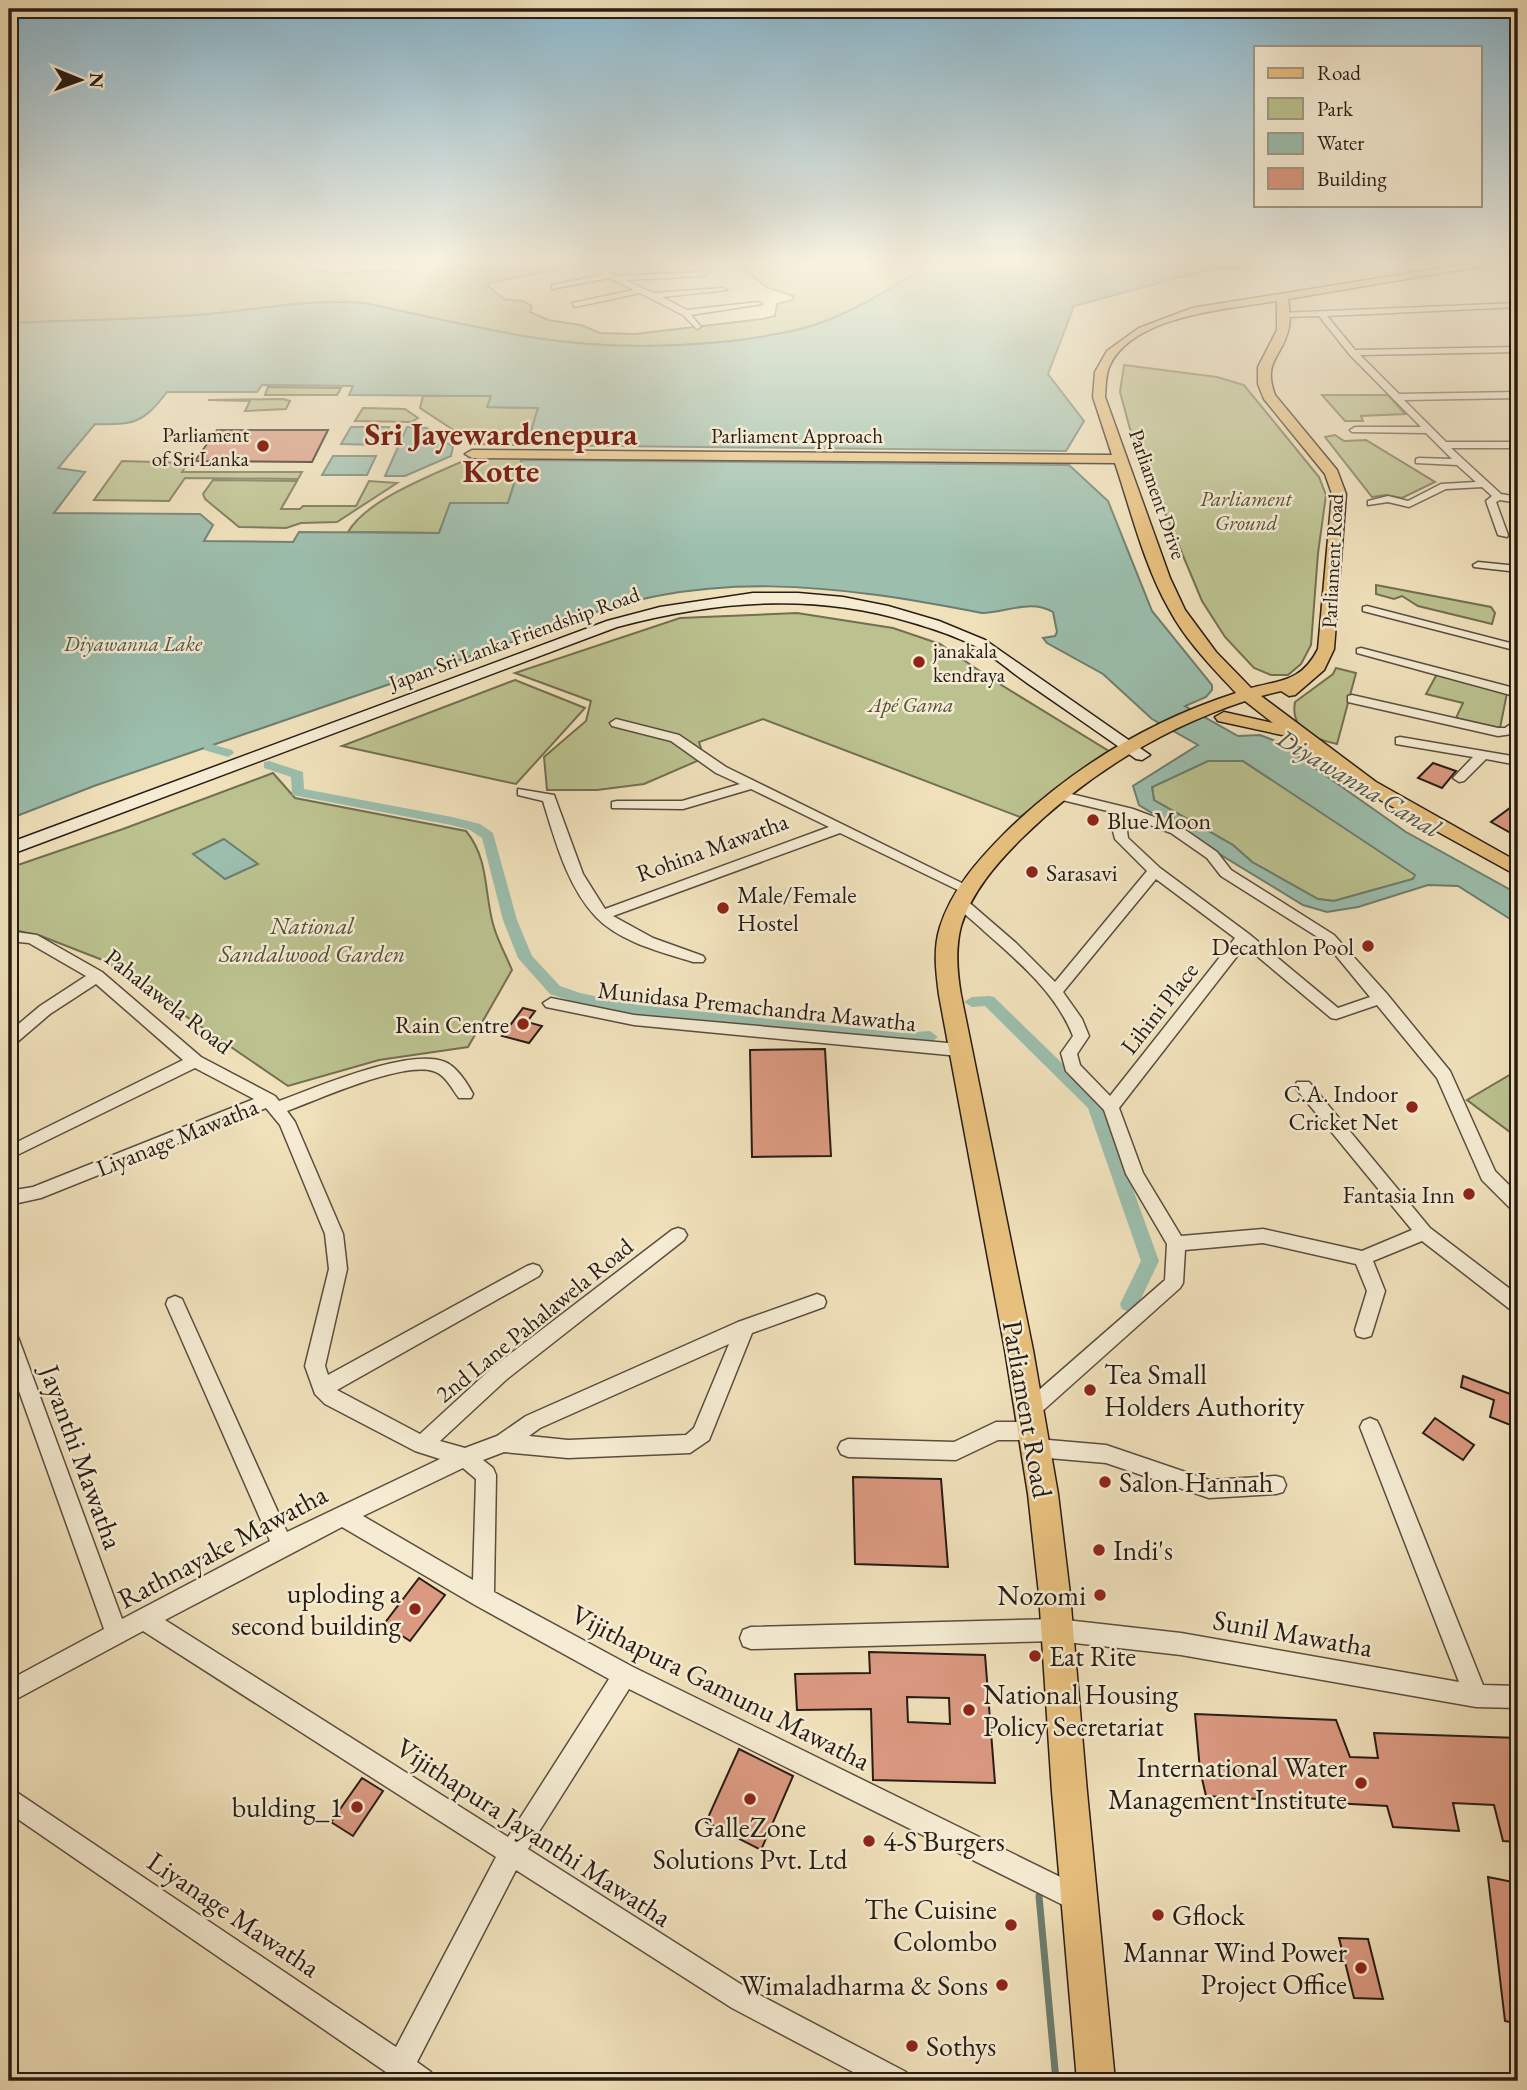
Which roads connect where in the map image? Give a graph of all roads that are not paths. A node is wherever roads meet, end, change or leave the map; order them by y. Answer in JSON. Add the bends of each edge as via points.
{"nodes":[{"id":1,"x":1106,"y":361,"type":"edge"},
{"id":2,"x":1266,"y":361,"type":"edge"},
{"id":3,"x":1360,"y":361,"type":"edge"},
{"id":4,"x":1518,"y":395,"type":"edge"},
{"id":5,"x":1396,"y":397,"type":"junction"},
{"id":6,"x":1355,"y":430,"type":"dead end"},
{"id":7,"x":1430,"y":430,"type":"junction"},
{"id":8,"x":1444,"y":445,"type":"junction"},
{"id":9,"x":1518,"y":445,"type":"edge"},
{"id":10,"x":473,"y":452,"type":"dead end"},
{"id":11,"x":1121,"y":457,"type":"junction"},
{"id":12,"x":1419,"y":461,"type":"dead end"},
{"id":13,"x":1461,"y":462,"type":"junction"},
{"id":14,"x":1485,"y":484,"type":"junction"},
{"id":15,"x":1498,"y":497,"type":"junction"},
{"id":16,"x":1518,"y":500,"type":"edge"},
{"id":17,"x":1372,"y":503,"type":"dead end"},
{"id":18,"x":1503,"y":534,"type":"dead end"},
{"id":19,"x":1478,"y":565,"type":"dead end"},
{"id":20,"x":1518,"y":569,"type":"edge"},
{"id":21,"x":1367,"y":609,"type":"dead end"},
{"id":22,"x":1518,"y":648,"type":"edge"},
{"id":23,"x":1360,"y":651,"type":"dead end"},
{"id":24,"x":1210,"y":656,"type":"junction"},
{"id":25,"x":1219,"y":677,"type":"junction"},
{"id":26,"x":1294,"y":686,"type":"junction"},
{"id":27,"x":1518,"y":693,"type":"edge"},
{"id":28,"x":1352,"y":699,"type":"dead end"},
{"id":29,"x":1247,"y":700,"type":"junction"},
{"id":30,"x":1214,"y":713,"type":"junction"},
{"id":31,"x":1094,"y":722,"type":"junction"},
{"id":32,"x":616,"y":723,"type":"dead end"},
{"id":33,"x":1518,"y":723,"type":"edge"},
{"id":34,"x":1289,"y":731,"type":"junction"},
{"id":35,"x":1435,"y":732,"type":"junction"},
{"id":36,"x":1158,"y":737,"type":"junction"},
{"id":37,"x":1400,"y":741,"type":"dead end"},
{"id":38,"x":1132,"y":752,"type":"junction"},
{"id":39,"x":1485,"y":754,"type":"junction"},
{"id":40,"x":1518,"y":761,"type":"edge"},
{"id":41,"x":1459,"y":778,"type":"dead end"},
{"id":42,"x":752,"y":785,"type":"junction"},
{"id":43,"x":523,"y":792,"type":"dead end"},
{"id":44,"x":1064,"y":792,"type":"junction"},
{"id":45,"x":617,"y":805,"type":"dead end"},
{"id":46,"x":1128,"y":812,"type":"junction"},
{"id":47,"x":840,"y":828,"type":"junction"},
{"id":48,"x":9,"y":849,"type":"edge"},
{"id":49,"x":9,"y":861,"type":"edge"},
{"id":50,"x":1518,"y":870,"type":"edge"},
{"id":51,"x":1155,"y":871,"type":"junction"},
{"id":52,"x":963,"y":895,"type":"junction"},
{"id":53,"x":602,"y":915,"type":"junction"},
{"id":54,"x":9,"y":936,"type":"edge"},
{"id":55,"x":1244,"y":937,"type":"junction"},
{"id":56,"x":698,"y":959,"type":"dead end"},
{"id":57,"x":97,"y":976,"type":"junction"},
{"id":58,"x":1054,"y":993,"type":"junction"},
{"id":59,"x":1382,"y":999,"type":"junction"},
{"id":60,"x":551,"y":1003,"type":"dead end"},
{"id":61,"x":9,"y":1040,"type":"edge"},
{"id":62,"x":959,"y":1050,"type":"junction"},
{"id":63,"x":195,"y":1060,"type":"junction"},
{"id":64,"x":1303,"y":1086,"type":"dead end"},
{"id":65,"x":465,"y":1094,"type":"dead end"},
{"id":66,"x":273,"y":1104,"type":"junction"},
{"id":67,"x":1111,"y":1107,"type":"junction"},
{"id":68,"x":9,"y":1153,"type":"edge"},
{"id":69,"x":9,"y":1198,"type":"edge"},
{"id":70,"x":1518,"y":1205,"type":"edge"},
{"id":71,"x":1424,"y":1233,"type":"junction"},
{"id":72,"x":678,"y":1235,"type":"dead end"},
{"id":73,"x":1176,"y":1244,"type":"junction"},
{"id":74,"x":1363,"y":1258,"type":"junction"},
{"id":75,"x":533,"y":1271,"type":"dead end"},
{"id":76,"x":817,"y":1302,"type":"dead end"},
{"id":77,"x":175,"y":1304,"type":"dead end"},
{"id":78,"x":1518,"y":1305,"type":"edge"},
{"id":79,"x":745,"y":1328,"type":"junction"},
{"id":80,"x":1364,"y":1330,"type":"dead end"},
{"id":81,"x":9,"y":1337,"type":"edge"},
{"id":82,"x":323,"y":1388,"type":"junction"},
{"id":83,"x":1370,"y":1427,"type":"dead end"},
{"id":84,"x":1034,"y":1429,"type":"junction"},
{"id":85,"x":504,"y":1443,"type":"junction"},
{"id":86,"x":422,"y":1445,"type":"junction"},
{"id":87,"x":848,"y":1448,"type":"dead end"},
{"id":88,"x":465,"y":1457,"type":"junction"},
{"id":89,"x":1276,"y":1485,"type":"dead end"},
{"id":90,"x":343,"y":1516,"type":"junction"},
{"id":91,"x":282,"y":1545,"type":"junction"},
{"id":92,"x":483,"y":1598,"type":"junction"},
{"id":93,"x":145,"y":1620,"type":"junction"},
{"id":94,"x":1057,"y":1630,"type":"junction"},
{"id":95,"x":117,"y":1635,"type":"junction"},
{"id":96,"x":751,"y":1638,"type":"dead end"},
{"id":97,"x":625,"y":1675,"type":"junction"},
{"id":98,"x":1514,"y":1691,"type":"edge"},
{"id":99,"x":9,"y":1692,"type":"edge"},
{"id":100,"x":1476,"y":1696,"type":"junction"},
{"id":101,"x":9,"y":1800,"type":"edge"},
{"id":102,"x":512,"y":1852,"type":"junction"},
{"id":103,"x":1078,"y":1899,"type":"junction"},
{"id":104,"x":414,"y":2076,"type":"edge"},
{"id":105,"x":897,"y":2081,"type":"edge"},
{"id":106,"x":1096,"y":2081,"type":"edge"}],
"edges":[{"from":1,"to":11,"type":"main road","name":"Parliament Drive","via":[[1099,397]]},
{"from":2,"to":26,"type":"main road","name":"Parliament Road","via":[[1262,368],[1269,396],[1332,473],[1339,495],[1326,649],[1318,666]]},
{"from":3,"to":5,"type":"street"},
{"from":4,"to":5,"type":"street"},
{"from":5,"to":7,"type":"street"},
{"from":6,"to":7,"type":"street"},
{"from":7,"to":8,"type":"street"},
{"from":8,"to":9,"type":"street"},
{"from":8,"to":13,"type":"street"},
{"from":10,"to":11,"type":"main road","name":"Parliament Approach"},
{"from":11,"to":24,"type":"main road","name":"Parliament Drive","via":[[1177,610]]},
{"from":12,"to":13,"type":"street"},
{"from":13,"to":14,"type":"street"},
{"from":14,"to":15,"type":"street"},
{"from":14,"to":17,"type":"street","via":[[1444,486],[1409,504],[1388,499]]},
{"from":15,"to":16,"type":"street"},
{"from":15,"to":18,"type":"street","via":[[1491,501]]},
{"from":19,"to":20,"type":"street"},
{"from":21,"to":22,"type":"street"},
{"from":23,"to":27,"type":"street"},
{"from":24,"to":25,"type":"main road","name":"Parliament Drive"},
{"from":24,"to":29,"type":"main road","name":"Parliament Drive"},
{"from":25,"to":29,"type":"main road","name":"Parliament Drive"},
{"from":25,"to":30,"type":"main road","via":[[1224,692]]},
{"from":26,"to":29,"type":"main road","name":"Parliament Road"},
{"from":26,"to":34,"type":"main road","via":[[1283,705]]},
{"from":28,"to":35,"type":"street"},
{"from":29,"to":30,"type":"main road","name":"Parliament Road"},
{"from":29,"to":34,"type":"main road"},
{"from":30,"to":34,"type":"main road"},
{"from":30,"to":36,"type":"main road","name":"Parliament Road"},
{"from":31,"to":36,"type":"main road"},
{"from":31,"to":38,"type":"main road","name":"Japan Sri Lanka Friendship Road"},
{"from":31,"to":48,"type":"main road","name":"Japan Sri Lanka Friendship Road","via":[[980,643],[915,618],[797,596],[709,600],[612,624]]},
{"from":32,"to":42,"type":"street","name":"Rohina Mawatha","via":[[675,738]]},
{"from":33,"to":35,"type":"street","via":[[1508,731]]},
{"from":34,"to":50,"type":"main road"},
{"from":35,"to":37,"type":"street"},
{"from":35,"to":39,"type":"street"},
{"from":36,"to":38,"type":"main road","name":"Parliament Road"},
{"from":38,"to":44,"type":"main road","name":"Parliament Road","via":[[1101,777]]},
{"from":38,"to":49,"type":"main road","name":"Japan Sri Lanka Friendship Road","via":[[951,635],[841,606],[769,601],[722,605],[632,625]]},
{"from":39,"to":40,"type":"street"},
{"from":39,"to":41,"type":"street"},
{"from":42,"to":45,"type":"street","name":"Rohina Mawatha","via":[[683,805]]},
{"from":42,"to":47,"type":"street","name":"Rohina Mawatha"},
{"from":43,"to":53,"type":"street","via":[[549,798],[570,865]]},
{"from":44,"to":46,"type":"street"},
{"from":44,"to":52,"type":"main road","name":"Parliament Road","via":[[1024,824]]},
{"from":46,"to":51,"type":"street","via":[[1120,831],[1122,839]]},
{"from":46,"to":59,"type":"street","via":[[1176,830],[1212,855],[1226,873],[1329,938]]},
{"from":47,"to":52,"type":"street","name":"Rohina Mawatha"},
{"from":47,"to":53,"type":"street","name":"Rohina Mawatha"},
{"from":51,"to":55,"type":"street"},
{"from":51,"to":58,"type":"street"},
{"from":52,"to":58,"type":"street","name":"Rohina Mawatha"},
{"from":52,"to":62,"type":"main road","name":"Parliament Road","via":[[949,932],[946,966]]},
{"from":53,"to":56,"type":"street","via":[[651,944]]},
{"from":54,"to":57,"type":"street","name":"Pahalawela Road","via":[[32,938]]},
{"from":55,"to":59,"type":"street","via":[[1336,1014]]},
{"from":55,"to":67,"type":"street","name":"Lihini Place"},
{"from":57,"to":61,"type":"street"},
{"from":57,"to":63,"type":"street","name":"Pahalawela Road"},
{"from":58,"to":67,"type":"street","name":"Rohina Mawatha","via":[[1077,1022],[1081,1037],[1069,1054],[1072,1067]]},
{"from":59,"to":70,"type":"street","via":[[1444,1075],[1489,1175]]},
{"from":60,"to":62,"type":"street","name":"Munidasa Premachandra Mawatha","via":[[634,1020]]},
{"from":62,"to":84,"type":"main road","name":"Parliament Road"},
{"from":63,"to":66,"type":"street","name":"Pahalawela Road"},
{"from":63,"to":68,"type":"street"},
{"from":64,"to":71,"type":"street"},
{"from":65,"to":66,"type":"street","name":"Liyanage Mawatha","via":[[442,1068],[413,1066]]},
{"from":66,"to":69,"type":"street","name":"Liyanage Mawatha","via":[[36,1193]]},
{"from":66,"to":82,"type":"street","via":[[287,1122],[334,1234],[338,1269],[315,1366]]},
{"from":67,"to":73,"type":"street","name":"Rohina Mawatha","via":[[1135,1174]]},
{"from":71,"to":74,"type":"street"},
{"from":71,"to":78,"type":"street"},
{"from":72,"to":86,"type":"street","name":"2nd Lane Pahalawela Road","via":[[500,1373]]},
{"from":73,"to":74,"type":"street","via":[[1263,1236]]},
{"from":73,"to":84,"type":"street","via":[[1174,1283]]},
{"from":74,"to":80,"type":"street","via":[[1376,1291]]},
{"from":75,"to":82,"type":"street"},
{"from":76,"to":79,"type":"street"},
{"from":77,"to":91,"type":"street"},
{"from":79,"to":85,"type":"street","via":[[533,1422]]},
{"from":79,"to":85,"type":"street","via":[[702,1434],[690,1444],[568,1449]]},
{"from":81,"to":95,"type":"street","name":"Jayanthi Mawatha"},
{"from":82,"to":86,"type":"street","via":[[332,1398]]},
{"from":83,"to":100,"type":"street"},
{"from":84,"to":87,"type":"street","via":[[996,1431],[956,1451]]},
{"from":84,"to":89,"type":"street","via":[[1209,1489]]},
{"from":84,"to":94,"type":"main road","name":"Parliament Road"},
{"from":85,"to":88,"type":"street","name":"Rathnayake Mawatha"},
{"from":86,"to":88,"type":"street"},
{"from":88,"to":90,"type":"street","name":"Rathnayake Mawatha"},
{"from":88,"to":92,"type":"street","via":[[486,1475]]},
{"from":90,"to":91,"type":"street","name":"Rathnayake Mawatha"},
{"from":90,"to":92,"type":"street","name":"Vijithapura Gamunu Mawatha"},
{"from":91,"to":93,"type":"street","name":"Rathnayake Mawatha"},
{"from":92,"to":97,"type":"street","name":"Vijithapura Gamunu Mawatha"},
{"from":93,"to":95,"type":"street","name":"Rathnayake Mawatha"},
{"from":93,"to":102,"type":"street","name":"Vijithapura Jayanthi Mawatha"},
{"from":94,"to":96,"type":"street","name":"Sunil Mawatha"},
{"from":94,"to":100,"type":"street","name":"Sunil Mawatha","via":[[1181,1644]]},
{"from":94,"to":103,"type":"main road","name":"Parliament Road"},
{"from":95,"to":99,"type":"street","name":"Rathnayake Mawatha"},
{"from":97,"to":102,"type":"street"},
{"from":97,"to":103,"type":"street","name":"Vijithapura Gamunu Mawatha"},
{"from":98,"to":100,"type":"street","name":"Sunil Mawatha"},
{"from":101,"to":104,"type":"street","name":"Liyanage Mawatha"},
{"from":102,"to":104,"type":"street"},
{"from":102,"to":105,"type":"street","name":"Vijithapura Jayanthi Mawatha","via":[[741,1999]]},
{"from":103,"to":106,"type":"main road","name":"Parliament Road"}]}
